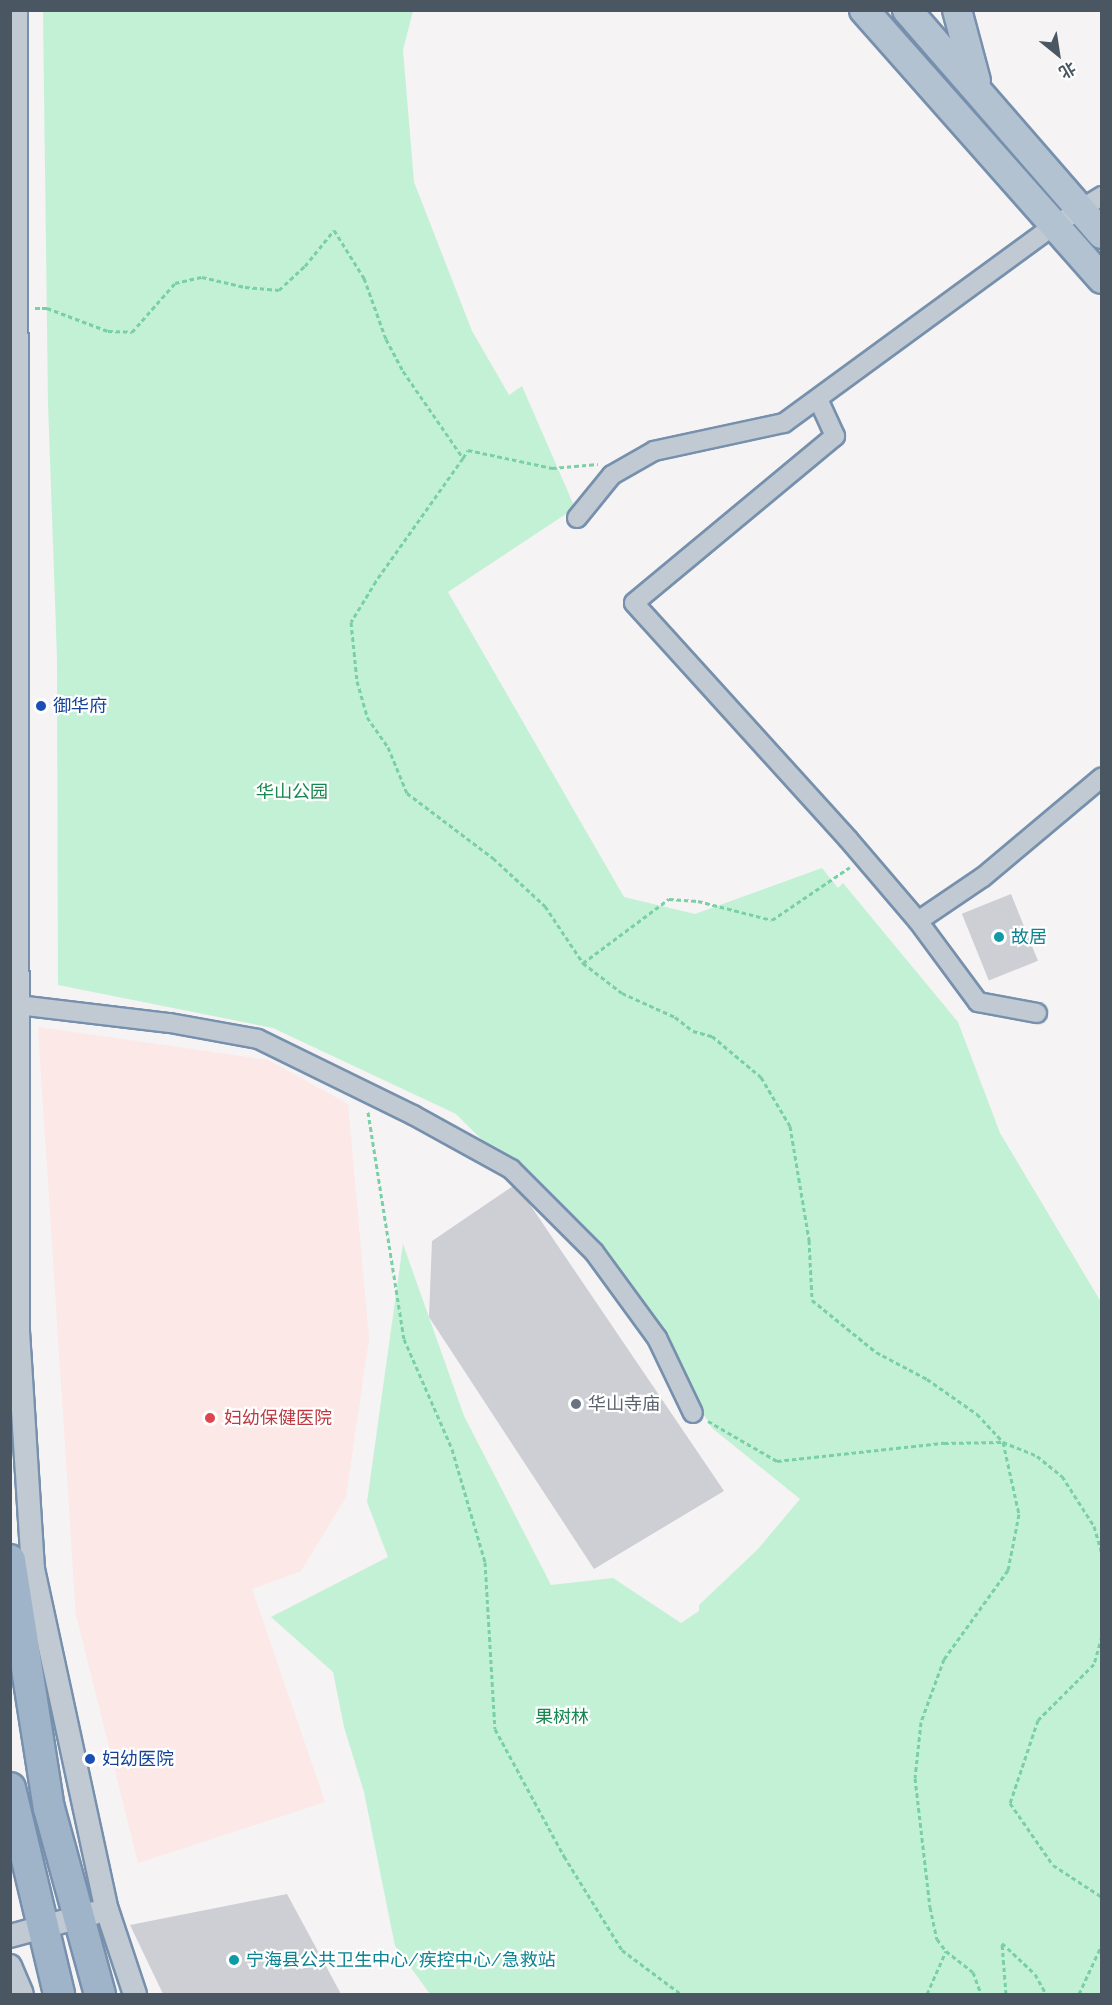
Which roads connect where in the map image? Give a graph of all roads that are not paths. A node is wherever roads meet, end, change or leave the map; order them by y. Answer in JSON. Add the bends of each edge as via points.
{"nodes":[{"id":1,"x":16,"y":10,"type":"edge"},
{"id":2,"x":864,"y":10,"type":"edge"},
{"id":3,"x":906,"y":10,"type":"edge"},
{"id":4,"x":957,"y":10,"type":"edge"},
{"id":5,"x":978,"y":89,"type":"junction"},
{"id":6,"x":1091,"y":203,"type":"edge"},
{"id":7,"x":1055,"y":225,"type":"junction"},
{"id":8,"x":1101,"y":234,"type":"edge"},
{"id":9,"x":1101,"y":279,"type":"edge"},
{"id":10,"x":818,"y":399,"type":"junction"},
{"id":11,"x":577,"y":518,"type":"dead end"},
{"id":12,"x":1101,"y":777,"type":"edge"},
{"id":13,"x":918,"y":921,"type":"junction"},
{"id":14,"x":18,"y":1005,"type":"junction"},
{"id":15,"x":1037,"y":1013,"type":"dead end"},
{"id":16,"x":693,"y":1413,"type":"road end"},
{"id":17,"x":10,"y":1560,"type":"edge"},
{"id":18,"x":10,"y":1788,"type":"edge"},
{"id":19,"x":107,"y":1910,"type":"junction"},
{"id":20,"x":78,"y":1918,"type":"junction"},
{"id":21,"x":42,"y":1927,"type":"junction"},
{"id":22,"x":10,"y":1936,"type":"edge"},
{"id":23,"x":10,"y":1966,"type":"edge"},
{"id":24,"x":22,"y":1995,"type":"edge"},
{"id":25,"x":59,"y":1995,"type":"edge"},
{"id":26,"x":100,"y":1995,"type":"edge"},
{"id":27,"x":135,"y":1995,"type":"edge"}],
"edges":[{"from":1,"to":14,"type":"street"},
{"from":2,"to":7,"type":"main road"},
{"from":3,"to":5,"type":"main road"},
{"from":4,"to":5,"type":"main road"},
{"from":5,"to":6,"type":"main road"},
{"from":6,"to":7,"type":"street"},
{"from":6,"to":8,"type":"main road"},
{"from":7,"to":9,"type":"main road"},
{"from":7,"to":10,"type":"street"},
{"from":10,"to":11,"type":"street","via":[[784,423],[654,451],[612,475]]},
{"from":10,"to":13,"type":"street","via":[[835,436],[634,603]]},
{"from":12,"to":13,"type":"street","via":[[983,877]]},
{"from":13,"to":15,"type":"street","via":[[978,1002]]},
{"from":14,"to":16,"type":"street","via":[[170,1023],[258,1039],[511,1169],[594,1252],[657,1338]]},
{"from":14,"to":19,"type":"street","via":[[18,1331],[33,1569]]},
{"from":17,"to":20,"type":"highway","via":[[49,1808]]},
{"from":18,"to":21,"type":"highway"},
{"from":19,"to":20,"type":"street"},
{"from":19,"to":27,"type":"street"},
{"from":20,"to":21,"type":"street"},
{"from":20,"to":26,"type":"highway"},
{"from":21,"to":22,"type":"street"},
{"from":21,"to":25,"type":"highway"},
{"from":23,"to":24,"type":"street"}]}
